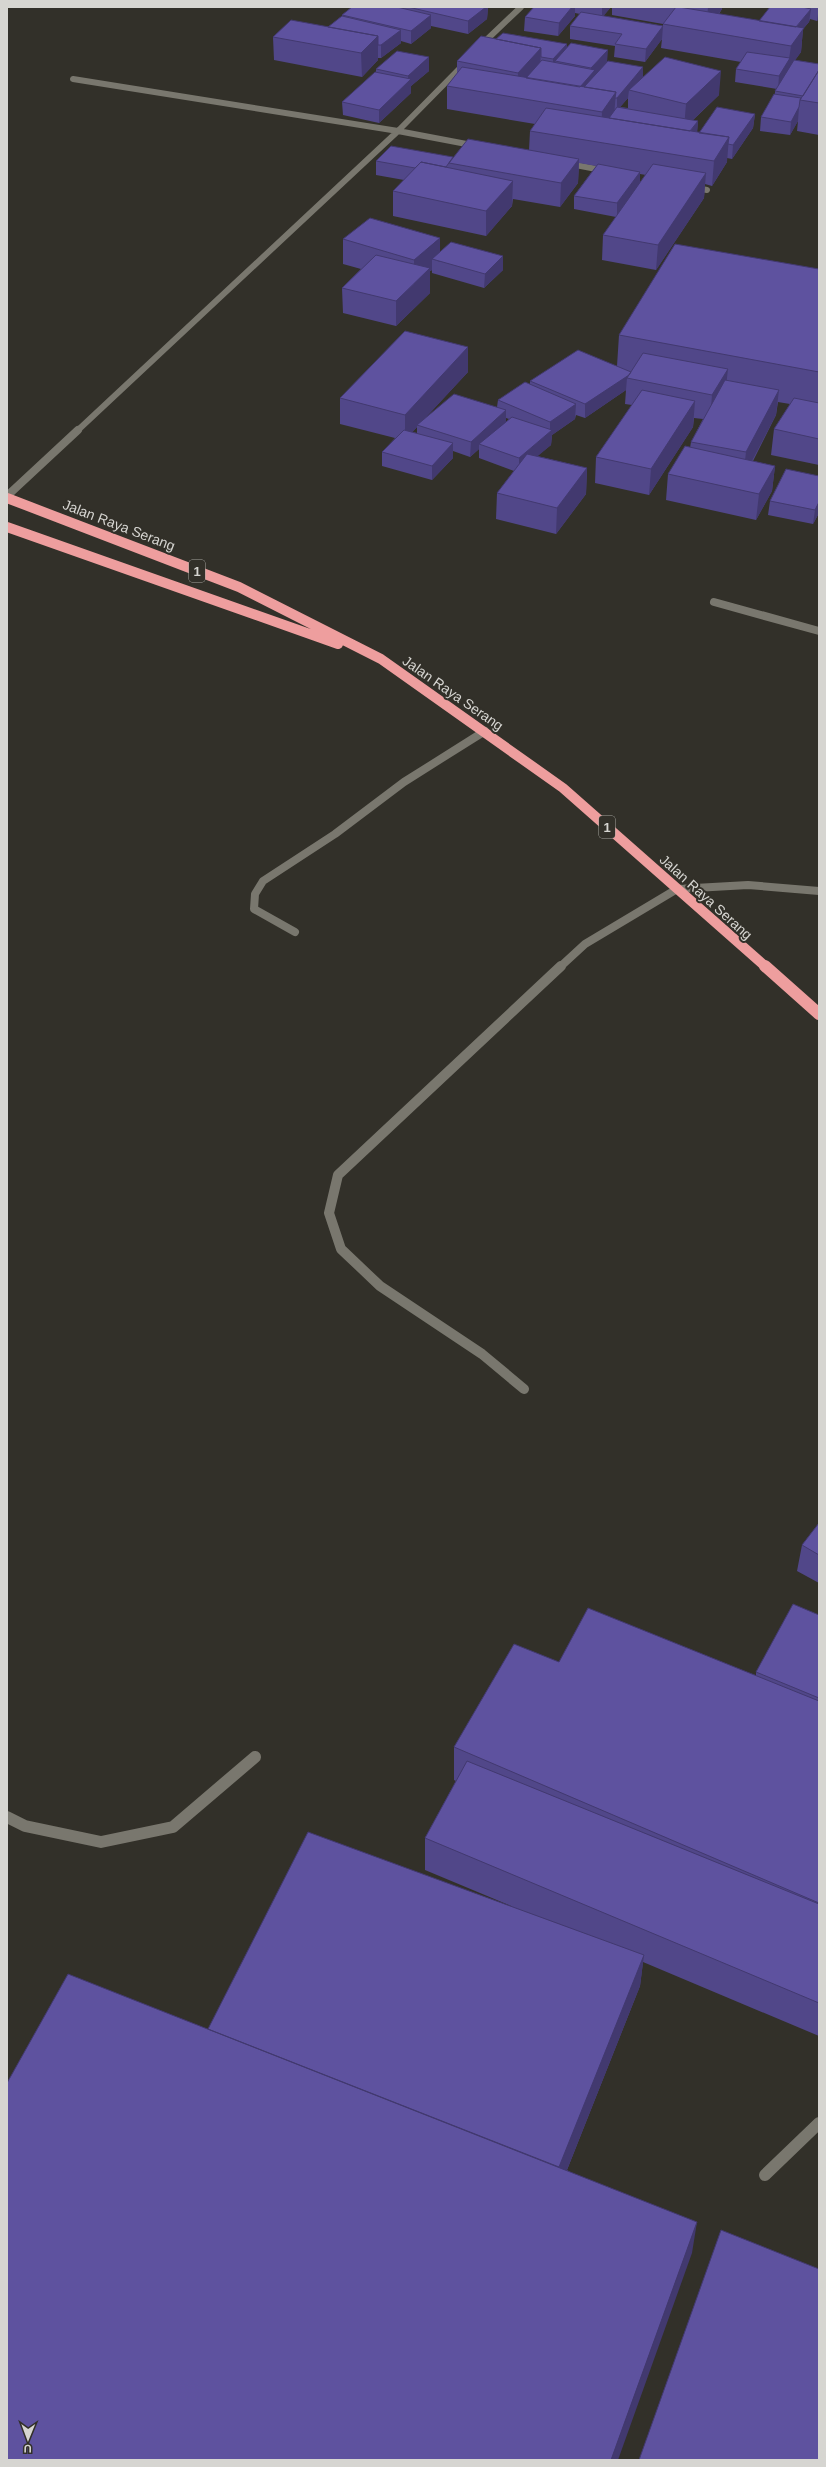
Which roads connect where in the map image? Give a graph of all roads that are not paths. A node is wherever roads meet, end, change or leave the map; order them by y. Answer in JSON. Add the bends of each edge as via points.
{"nodes":[{"id":1,"x":521,"y":7,"type":"edge"},
{"id":2,"x":72,"y":79,"type":"dead end"},
{"id":3,"x":398,"y":131,"type":"junction"},
{"id":4,"x":483,"y":147,"type":"edge"},
{"id":5,"x":560,"y":162,"type":"edge"},
{"id":6,"x":614,"y":172,"type":"edge"},
{"id":7,"x":684,"y":186,"type":"edge"},
{"id":8,"x":707,"y":190,"type":"dead end"},
{"id":9,"x":7,"y":497,"type":"edge"},
{"id":10,"x":7,"y":526,"type":"edge"},
{"id":11,"x":714,"y":602,"type":"dead end"},
{"id":12,"x":819,"y":631,"type":"edge"},
{"id":13,"x":381,"y":659,"type":"junction"},
{"id":14,"x":485,"y":731,"type":"junction"},
{"id":15,"x":677,"y":889,"type":"junction"},
{"id":16,"x":819,"y":891,"type":"edge"},
{"id":17,"x":295,"y":932,"type":"dead end"},
{"id":18,"x":819,"y":1014,"type":"edge"},
{"id":19,"x":524,"y":1388,"type":"dead end"},
{"id":20,"x":255,"y":1756,"type":"dead end"},
{"id":21,"x":7,"y":1817,"type":"edge"},
{"id":22,"x":819,"y":2123,"type":"edge"},
{"id":23,"x":765,"y":2175,"type":"dead end"}],
"edges":[{"from":1,"to":3,"type":"street"},
{"from":2,"to":3,"type":"street"},
{"from":3,"to":4,"type":"street"},
{"from":3,"to":9,"type":"street"},
{"from":5,"to":6,"type":"street"},
{"from":7,"to":8,"type":"street"},
{"from":9,"to":13,"type":"highway","name":"Jalan Raya Serang","number":"1","via":[[239,587]]},
{"from":10,"to":13,"type":"highway"},
{"from":11,"to":12,"type":"street"},
{"from":13,"to":14,"type":"highway","name":"Jalan Raya Serang","number":"1"},
{"from":14,"to":15,"type":"highway","name":"Jalan Raya Serang","number":"1","via":[[563,788]]},
{"from":14,"to":17,"type":"street","via":[[410,778],[335,834],[263,881],[256,889],[252,900],[254,908]]},
{"from":15,"to":16,"type":"street","via":[[748,885]]},
{"from":15,"to":18,"type":"highway","name":"Jalan Raya Serang","number":"1"},
{"from":15,"to":19,"type":"street","via":[[585,944],[338,1175],[329,1213],[341,1249],[380,1286],[482,1354]]},
{"from":20,"to":21,"type":"street","via":[[173,1827],[101,1842],[25,1826]]},
{"from":22,"to":23,"type":"street"}]}
